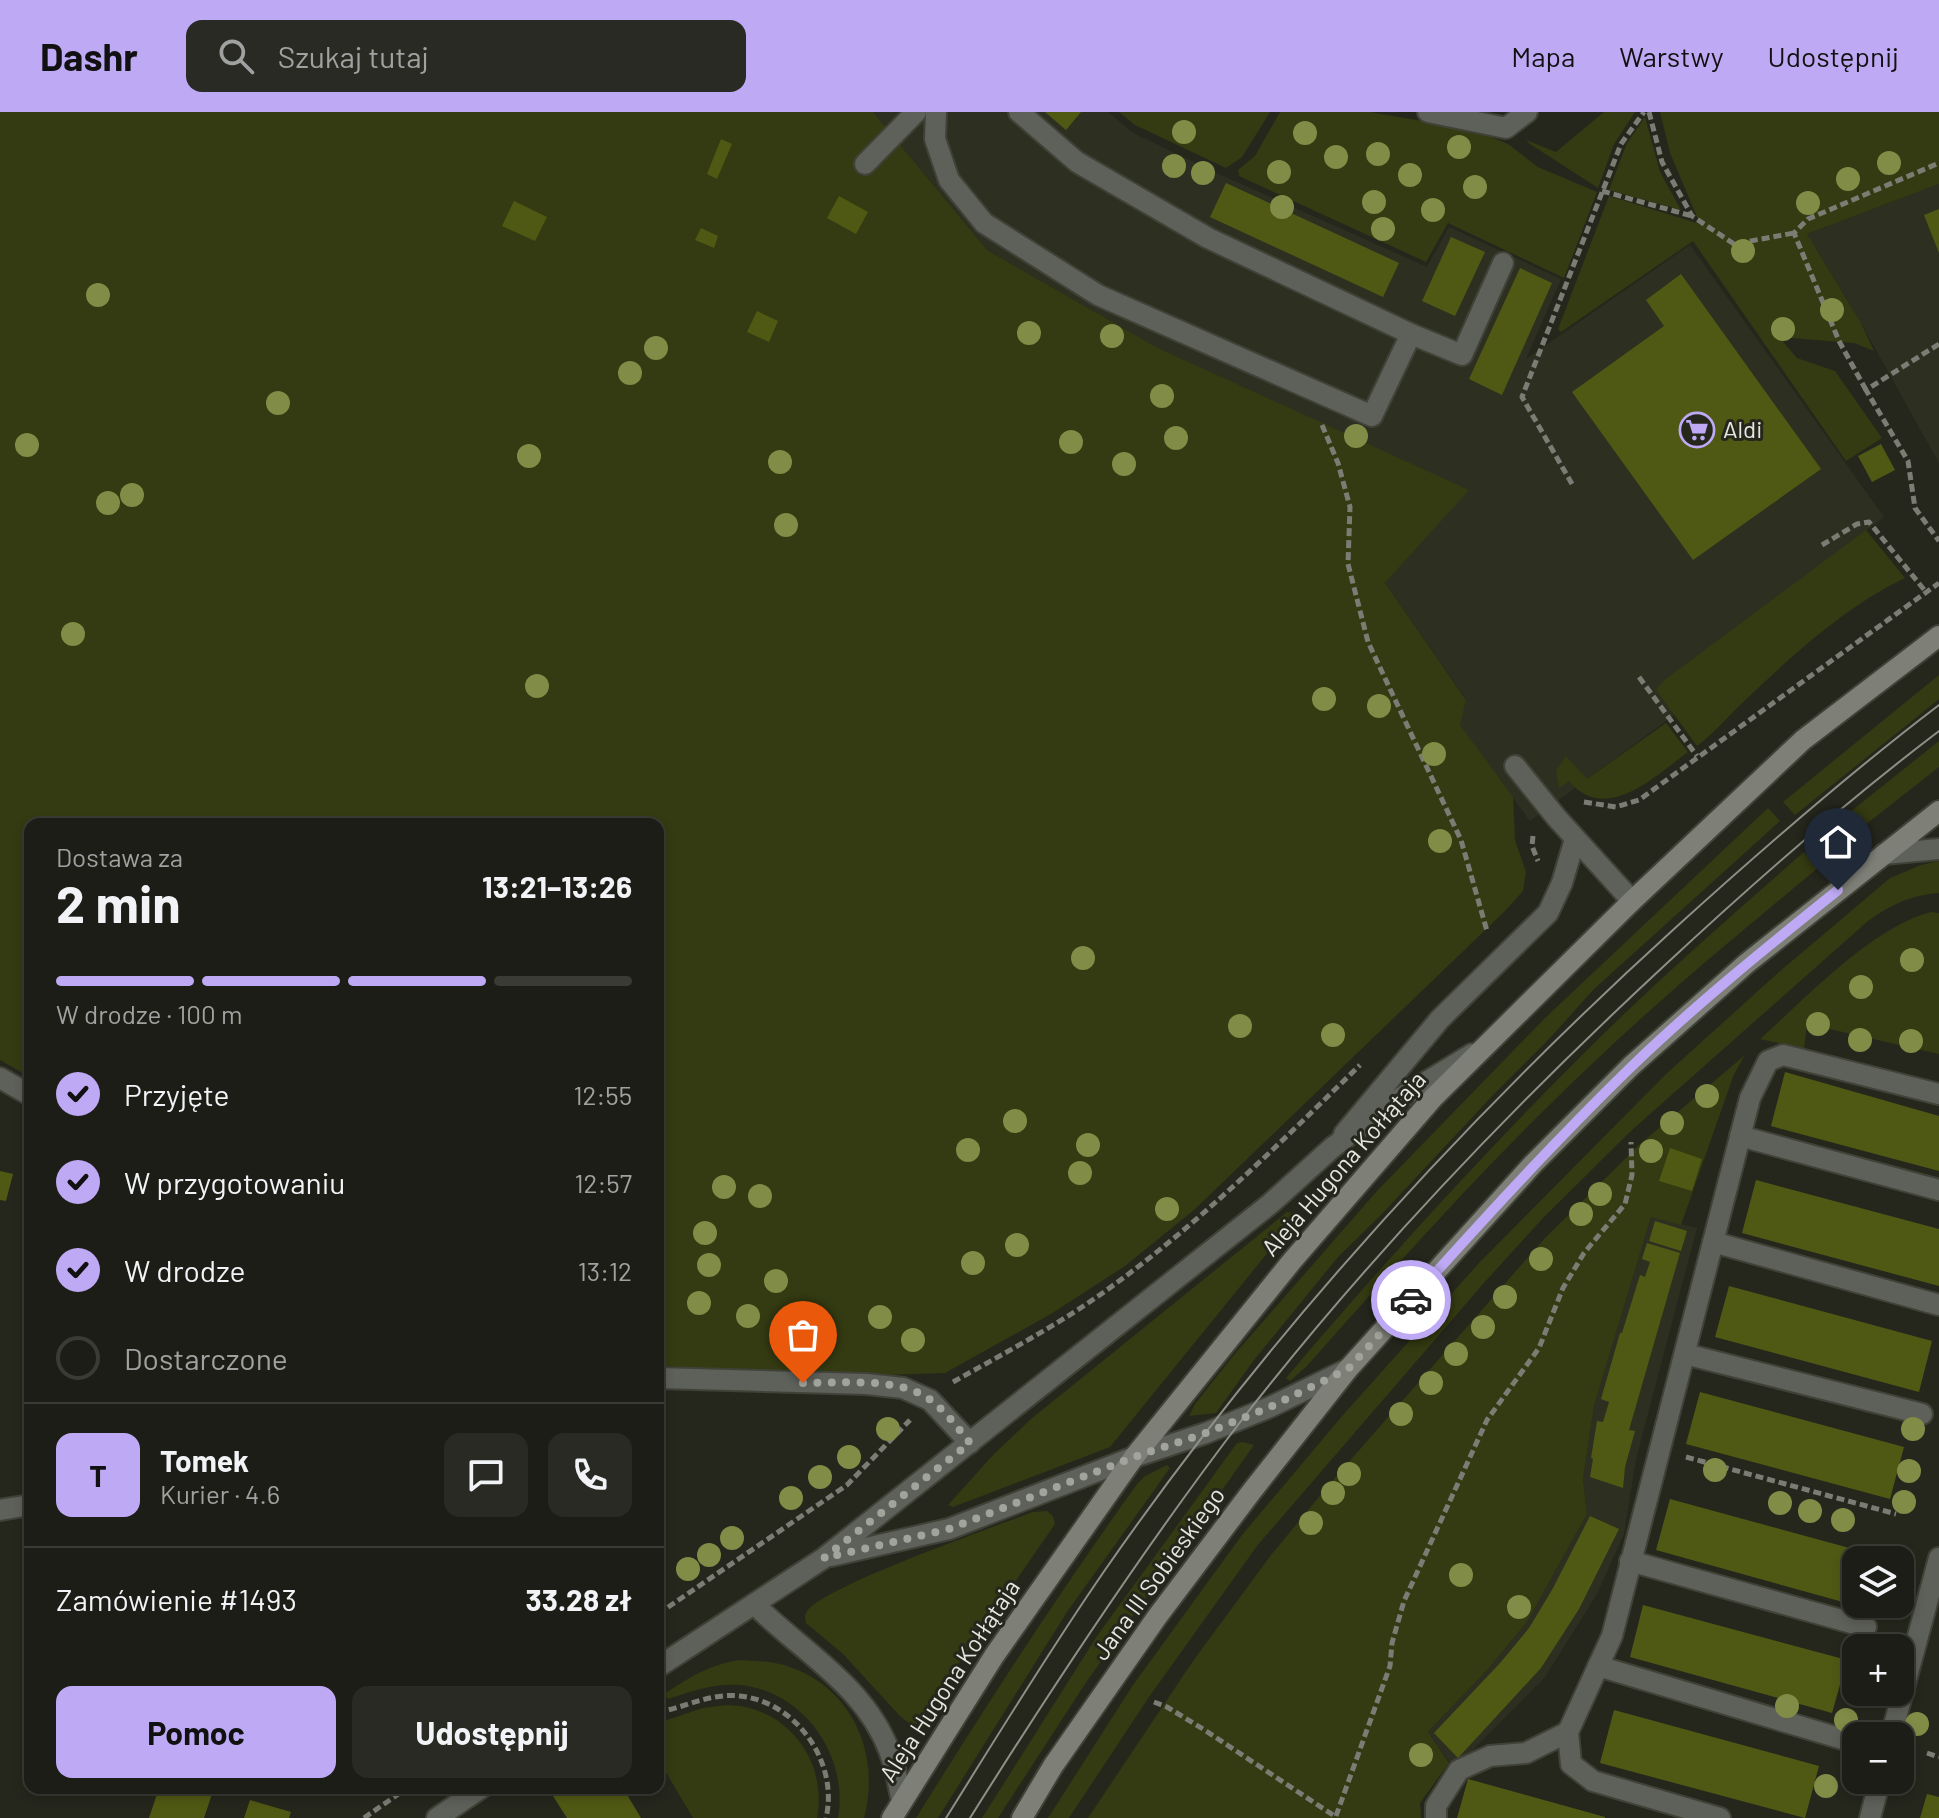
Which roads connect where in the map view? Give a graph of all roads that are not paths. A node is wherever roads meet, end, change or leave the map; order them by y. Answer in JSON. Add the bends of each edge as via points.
{"nodes":[{"id":1,"x":916,"y":112,"type":"edge"},
{"id":2,"x":936,"y":112,"type":"edge"},
{"id":3,"x":1019,"y":112,"type":"edge"},
{"id":4,"x":1428,"y":112,"type":"edge"},
{"id":5,"x":1527,"y":112,"type":"edge"},
{"id":6,"x":865,"y":164,"type":"dead end"},
{"id":7,"x":1503,"y":263,"type":"dead end"},
{"id":8,"x":1411,"y":334,"type":"junction"},
{"id":9,"x":1939,"y":636,"type":"edge"},
{"id":10,"x":1515,"y":766,"type":"dead end"},
{"id":11,"x":1939,"y":811,"type":"edge"},
{"id":12,"x":1575,"y":839,"type":"junction"},
{"id":13,"x":1939,"y":849,"type":"edge"},
{"id":14,"x":1884,"y":854,"type":"junction"},
{"id":15,"x":1632,"y":901,"type":"junction"},
{"id":16,"x":1486,"y":1045,"type":"junction"},
{"id":17,"x":0,"y":1078,"type":"edge"},
{"id":18,"x":24,"y":1092,"type":"edge"},
{"id":19,"x":1939,"y":1094,"type":"edge"},
{"id":20,"x":1740,"y":1136,"type":"junction"},
{"id":21,"x":1333,"y":1147,"type":"junction"},
{"id":22,"x":1939,"y":1190,"type":"edge"},
{"id":23,"x":1713,"y":1242,"type":"junction"},
{"id":24,"x":1939,"y":1305,"type":"edge"},
{"id":25,"x":1685,"y":1354,"type":"junction"},
{"id":26,"x":1348,"y":1369,"type":"junction"},
{"id":27,"x":664,"y":1378,"type":"edge"},
{"id":28,"x":1922,"y":1414,"type":"dead end"},
{"id":29,"x":970,"y":1443,"type":"junction"},
{"id":30,"x":1134,"y":1457,"type":"junction"},
{"id":31,"x":24,"y":1506,"type":"edge"},
{"id":32,"x":0,"y":1510,"type":"edge"},
{"id":33,"x":824,"y":1558,"type":"junction"},
{"id":34,"x":1939,"y":1558,"type":"edge"},
{"id":35,"x":1630,"y":1561,"type":"junction"},
{"id":36,"x":754,"y":1604,"type":"junction"},
{"id":37,"x":1866,"y":1627,"type":"dead end"},
{"id":38,"x":664,"y":1663,"type":"edge"},
{"id":39,"x":1598,"y":1666,"type":"junction"},
{"id":40,"x":1895,"y":1722,"type":"edge"},
{"id":41,"x":1568,"y":1732,"type":"junction"},
{"id":42,"x":1842,"y":1739,"type":"edge"},
{"id":43,"x":472,"y":1794,"type":"edge"},
{"id":44,"x":1876,"y":1794,"type":"edge"},
{"id":45,"x":897,"y":1810,"type":"edge"},
{"id":46,"x":437,"y":1818,"type":"edge"},
{"id":47,"x":1022,"y":1818,"type":"edge"},
{"id":48,"x":1436,"y":1818,"type":"edge"},
{"id":49,"x":1720,"y":1818,"type":"edge"},
{"id":50,"x":1870,"y":1818,"type":"edge"}],
"edges":[{"from":1,"to":6,"type":"street"},
{"from":2,"to":8,"type":"street","via":[[935,139],[949,180],[984,223],[1098,295],[1372,416]]},
{"from":3,"to":8,"type":"street","via":[[1077,162],[1208,238]]},
{"from":4,"to":5,"type":"street","via":[[1506,128]]},
{"from":7,"to":8,"type":"street","via":[[1462,355]]},
{"from":9,"to":15,"type":"main road","name":"Aleja Hugona Kołłątaja","via":[[1803,740]]},
{"from":10,"to":12,"type":"street"},
{"from":11,"to":14,"type":"main road"},
{"from":12,"to":15,"type":"street"},
{"from":12,"to":21,"type":"street","via":[[1548,913],[1440,1019]]},
{"from":13,"to":14,"type":"street"},
{"from":14,"to":26,"type":"main road","via":[[1747,963],[1631,1066],[1533,1164]]},
{"from":15,"to":16,"type":"main road","name":"Aleja Hugona Kołłątaja"},
{"from":16,"to":21,"type":"street"},
{"from":16,"to":30,"type":"main road","name":"Aleja Hugona Kołłątaja","via":[[1433,1098],[1292,1261]]},
{"from":17,"to":18,"type":"street"},
{"from":19,"to":20,"type":"street","via":[[1783,1055],[1768,1061]]},
{"from":20,"to":22,"type":"street"},
{"from":20,"to":23,"type":"street"},
{"from":21,"to":29,"type":"street","via":[[1270,1204]]},
{"from":23,"to":24,"type":"street"},
{"from":23,"to":25,"type":"street"},
{"from":25,"to":28,"type":"street"},
{"from":25,"to":35,"type":"street"},
{"from":26,"to":30,"type":"street","via":[[1270,1407]]},
{"from":26,"to":47,"type":"main road","name":"Jana III Sobieskiego","via":[[1157,1617]]},
{"from":27,"to":29,"type":"street","via":[[903,1388],[930,1400]]},
{"from":29,"to":33,"type":"street"},
{"from":30,"to":33,"type":"street","via":[[949,1529]]},
{"from":30,"to":45,"type":"main road","name":"Aleja Hugona Kołłątaja","via":[[994,1656]]},
{"from":31,"to":32,"type":"street"},
{"from":33,"to":36,"type":"street"},
{"from":34,"to":40,"type":"street"},
{"from":35,"to":37,"type":"street"},
{"from":35,"to":39,"type":"street","via":[[1612,1636]]},
{"from":36,"to":38,"type":"street"},
{"from":36,"to":45,"type":"street","via":[[844,1681],[869,1711],[890,1751]]},
{"from":39,"to":41,"type":"street"},
{"from":39,"to":42,"type":"street"},
{"from":41,"to":48,"type":"street","via":[[1526,1753],[1490,1756],[1459,1770],[1436,1806]]},
{"from":41,"to":49,"type":"street","via":[[1571,1764],[1593,1781]]},
{"from":43,"to":46,"type":"street"},
{"from":44,"to":50,"type":"street"}]}
